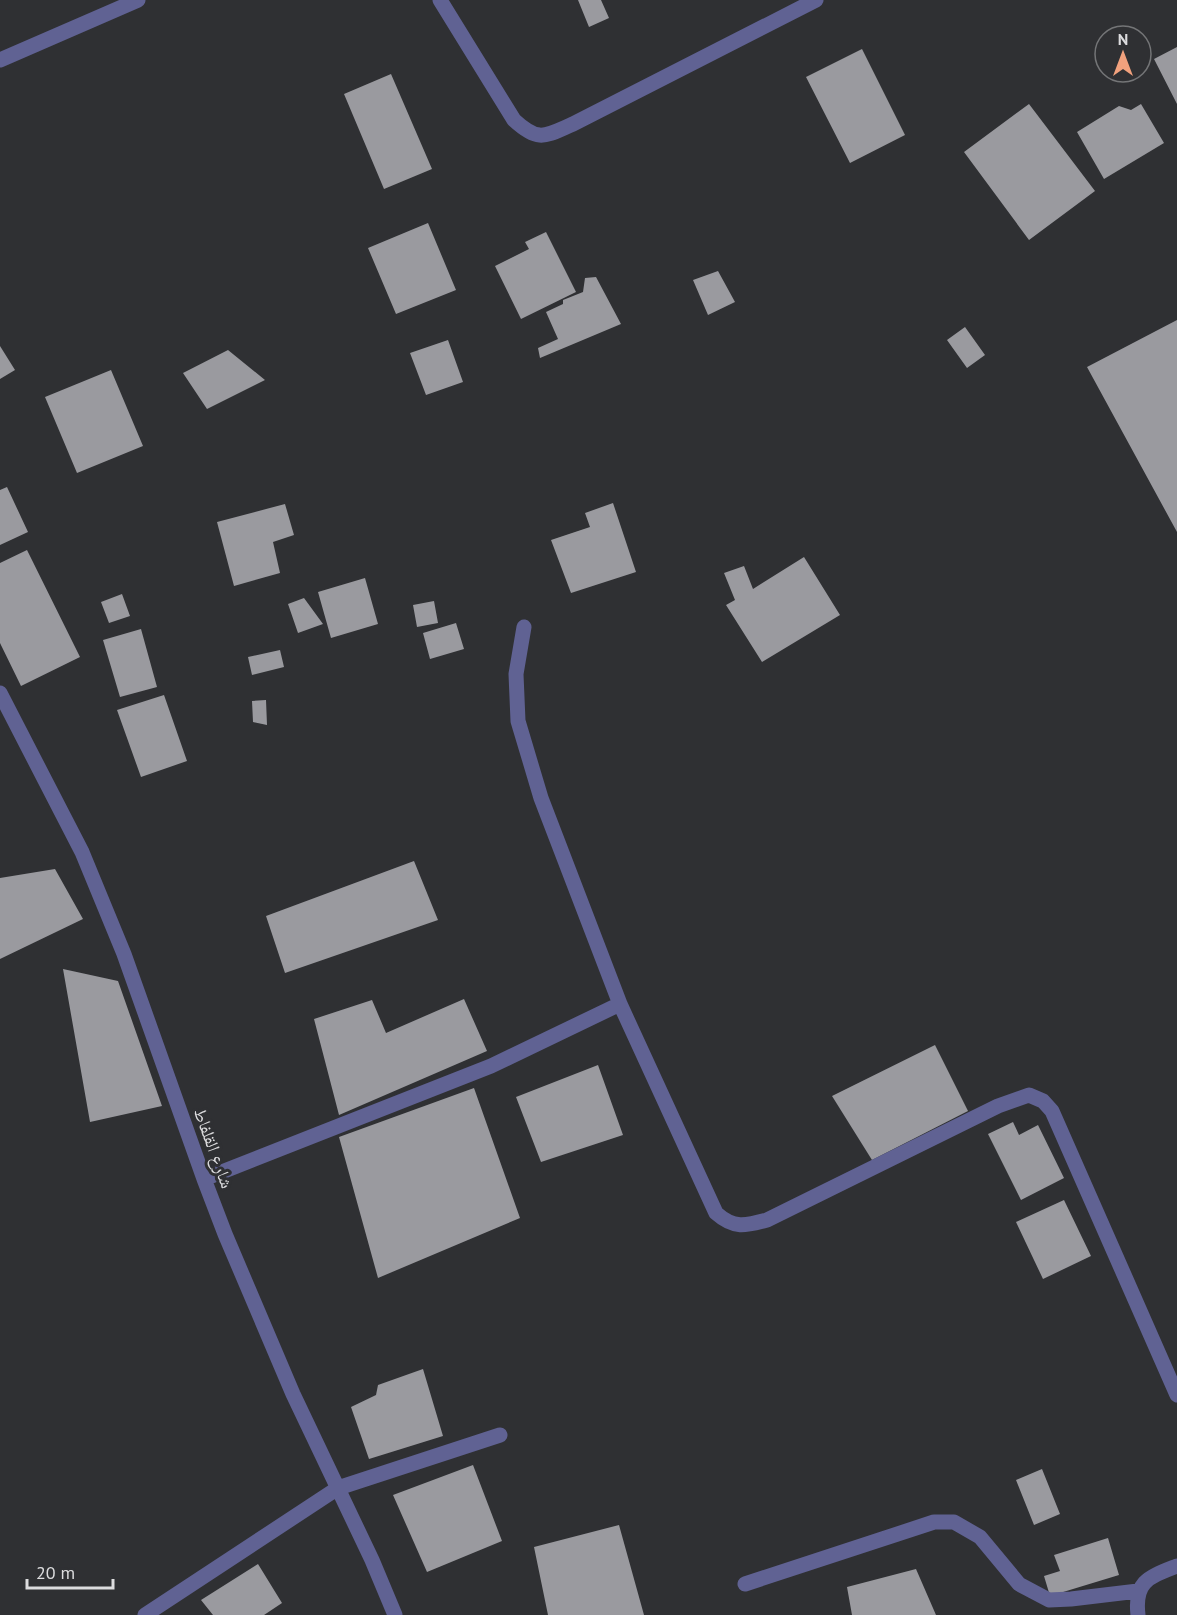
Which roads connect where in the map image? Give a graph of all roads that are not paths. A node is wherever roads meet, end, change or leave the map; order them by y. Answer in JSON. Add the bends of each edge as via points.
{"nodes":[{"id":1,"x":138,"y":0,"type":"edge"},
{"id":2,"x":440,"y":0,"type":"edge"},
{"id":3,"x":816,"y":0,"type":"edge"},
{"id":4,"x":0,"y":60,"type":"edge"},
{"id":5,"x":524,"y":627,"type":"dead end"},
{"id":6,"x":0,"y":693,"type":"edge"},
{"id":7,"x":620,"y":1004,"type":"junction"},
{"id":8,"x":204,"y":1179,"type":"junction"},
{"id":9,"x":1177,"y":1395,"type":"edge"},
{"id":10,"x":500,"y":1435,"type":"dead end"},
{"id":11,"x":338,"y":1488,"type":"junction"},
{"id":12,"x":1177,"y":1566,"type":"edge"},
{"id":13,"x":745,"y":1584,"type":"dead end"},
{"id":14,"x":1138,"y":1592,"type":"junction"},
{"id":15,"x":145,"y":1615,"type":"edge"},
{"id":16,"x":395,"y":1615,"type":"edge"},
{"id":17,"x":1138,"y":1615,"type":"edge"}],
"edges":[{"from":1,"to":4,"type":"street"},
{"from":2,"to":3,"type":"street","via":[[514,120],[526,131],[545,136]]},
{"from":5,"to":7,"type":"street","via":[[516,674],[518,721],[541,798]]},
{"from":6,"to":8,"type":"street","name":"شارع القلفاط","via":[[82,852],[145,1012]]},
{"from":7,"to":8,"type":"street","via":[[491,1066]]},
{"from":7,"to":9,"type":"street","via":[[716,1214],[739,1226],[767,1220],[998,1106],[1029,1095],[1043,1101],[1052,1111]]},
{"from":8,"to":11,"type":"street","name":"شارع القلفاط","via":[[293,1394]]},
{"from":10,"to":11,"type":"street"},
{"from":11,"to":15,"type":"street"},
{"from":11,"to":16,"type":"street","name":"شارع القلفاط"},
{"from":12,"to":14,"type":"street","via":[[1151,1577]]},
{"from":13,"to":14,"type":"street","via":[[934,1522],[954,1522],[980,1537],[1019,1584],[1049,1600]]},
{"from":14,"to":17,"type":"street"}]}
